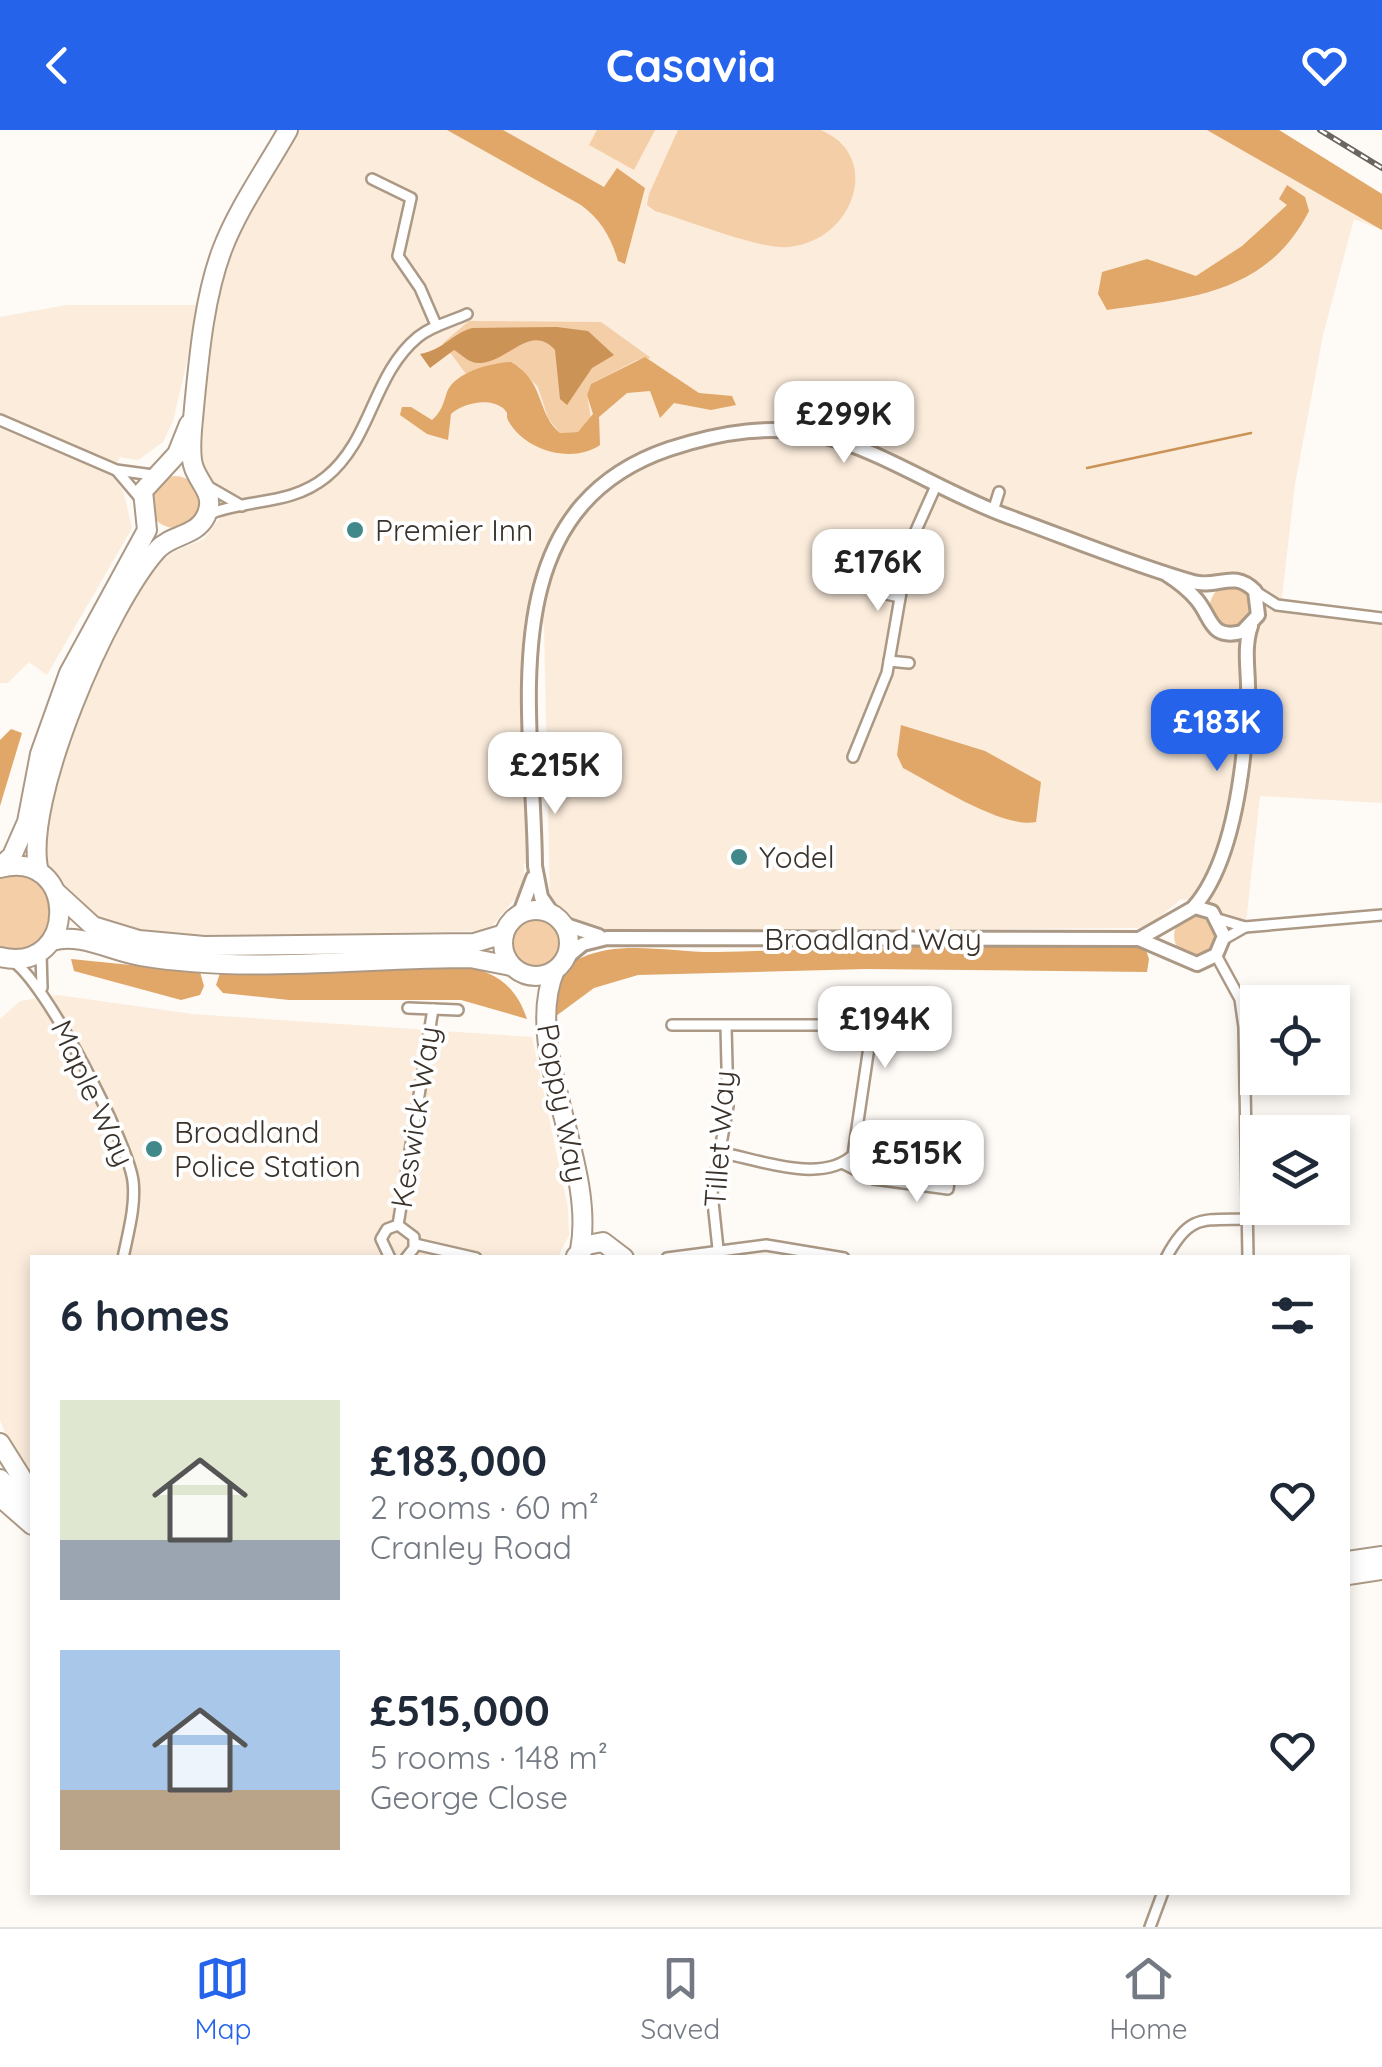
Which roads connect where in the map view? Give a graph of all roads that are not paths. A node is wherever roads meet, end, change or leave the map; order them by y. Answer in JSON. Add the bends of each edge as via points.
{"nodes":[{"id":1,"x":288,"y":130,"type":"edge"},
{"id":2,"x":372,"y":179,"type":"dead end"},
{"id":3,"x":467,"y":314,"type":"dead end"},
{"id":4,"x":436,"y":325,"type":"junction"},
{"id":5,"x":194,"y":410,"type":"junction"},
{"id":6,"x":0,"y":420,"type":"edge"},
{"id":7,"x":116,"y":470,"type":"junction"},
{"id":8,"x":159,"y":472,"type":"junction"},
{"id":9,"x":200,"y":478,"type":"junction"},
{"id":10,"x":935,"y":488,"type":"junction"},
{"id":11,"x":999,"y":492,"type":"dead end"},
{"id":12,"x":142,"y":501,"type":"junction"},
{"id":13,"x":242,"y":506,"type":"junction"},
{"id":14,"x":993,"y":511,"type":"junction"},
{"id":15,"x":207,"y":515,"type":"junction"},
{"id":16,"x":148,"y":521,"type":"junction"},
{"id":17,"x":177,"y":537,"type":"junction"},
{"id":18,"x":1166,"y":574,"type":"junction"},
{"id":19,"x":1214,"y":583,"type":"junction"},
{"id":20,"x":1255,"y":591,"type":"junction"},
{"id":21,"x":876,"y":592,"type":"dead end"},
{"id":22,"x":900,"y":596,"type":"junction"},
{"id":23,"x":1201,"y":604,"type":"junction"},
{"id":24,"x":1277,"y":605,"type":"junction"},
{"id":25,"x":1382,"y":618,"type":"edge"},
{"id":26,"x":1254,"y":621,"type":"junction"},
{"id":27,"x":1224,"y":634,"type":"junction"},
{"id":28,"x":889,"y":661,"type":"junction"},
{"id":29,"x":1246,"y":662,"type":"junction"},
{"id":30,"x":909,"y":663,"type":"dead end"},
{"id":31,"x":40,"y":754,"type":"junction"},
{"id":32,"x":854,"y":757,"type":"dead end"},
{"id":33,"x":0,"y":853,"type":"edge"},
{"id":34,"x":535,"y":866,"type":"junction"},
{"id":35,"x":0,"y":868,"type":"edge"},
{"id":36,"x":39,"y":872,"type":"junction"},
{"id":37,"x":1210,"y":888,"type":"junction"},
{"id":38,"x":57,"y":893,"type":"junction"},
{"id":39,"x":1194,"y":907,"type":"junction"},
{"id":40,"x":520,"y":913,"type":"junction"},
{"id":41,"x":1382,"y":915,"type":"edge"},
{"id":42,"x":1215,"y":916,"type":"junction"},
{"id":43,"x":558,"y":919,"type":"junction"},
{"id":44,"x":1169,"y":924,"type":"junction"},
{"id":45,"x":1245,"y":928,"type":"junction"},
{"id":46,"x":504,"y":934,"type":"junction"},
{"id":47,"x":607,"y":938,"type":"junction"},
{"id":48,"x":1139,"y":939,"type":"junction"},
{"id":49,"x":1224,"y":940,"type":"junction"},
{"id":50,"x":47,"y":945,"type":"junction"},
{"id":51,"x":1171,"y":951,"type":"junction"},
{"id":52,"x":1216,"y":955,"type":"junction"},
{"id":53,"x":4,"y":958,"type":"edge"},
{"id":54,"x":560,"y":964,"type":"junction"},
{"id":55,"x":1204,"y":964,"type":"junction"},
{"id":56,"x":517,"y":970,"type":"junction"},
{"id":57,"x":1224,"y":975,"type":"junction"},
{"id":58,"x":42,"y":990,"type":"junction"},
{"id":59,"x":408,"y":1008,"type":"dead end"},
{"id":60,"x":545,"y":1008,"type":"junction"},
{"id":61,"x":433,"y":1009,"type":"junction"},
{"id":62,"x":458,"y":1010,"type":"dead end"},
{"id":63,"x":672,"y":1026,"type":"dead end"},
{"id":64,"x":898,"y":1026,"type":"dead end"},
{"id":65,"x":726,"y":1027,"type":"junction"},
{"id":66,"x":860,"y":1033,"type":"junction"},
{"id":67,"x":1245,"y":1115,"type":"edge"},
{"id":68,"x":718,"y":1152,"type":"junction"},
{"id":69,"x":952,"y":1159,"type":"dead end"},
{"id":70,"x":844,"y":1164,"type":"junction"},
{"id":71,"x":581,"y":1198,"type":"junction"},
{"id":72,"x":1240,"y":1220,"type":"edge"},
{"id":73,"x":398,"y":1225,"type":"junction"},
{"id":74,"x":1247,"y":1225,"type":"edge"},
{"id":75,"x":415,"y":1244,"type":"junction"},
{"id":76,"x":618,"y":1251,"type":"edge"},
{"id":77,"x":578,"y":1254,"type":"edge"},
{"id":78,"x":718,"y":1254,"type":"edge"},
{"id":79,"x":124,"y":1255,"type":"edge"},
{"id":80,"x":389,"y":1255,"type":"edge"},
{"id":81,"x":408,"y":1255,"type":"edge"},
{"id":82,"x":463,"y":1255,"type":"edge"},
{"id":83,"x":826,"y":1255,"type":"edge"},
{"id":84,"x":1168,"y":1255,"type":"edge"},
{"id":85,"x":1248,"y":1255,"type":"edge"},
{"id":86,"x":0,"y":1443,"type":"edge"},
{"id":87,"x":0,"y":1479,"type":"edge"},
{"id":88,"x":30,"y":1491,"type":"edge"},
{"id":89,"x":0,"y":1497,"type":"edge"},
{"id":90,"x":30,"y":1506,"type":"edge"},
{"id":91,"x":30,"y":1522,"type":"edge"},
{"id":92,"x":1382,"y":1556,"type":"edge"},
{"id":93,"x":1350,"y":1561,"type":"edge"},
{"id":94,"x":1382,"y":1570,"type":"edge"},
{"id":95,"x":1350,"y":1575,"type":"edge"},
{"id":96,"x":1163,"y":1895,"type":"edge"},
{"id":97,"x":1150,"y":1927,"type":"edge"}],
"edges":[{"from":1,"to":5,"type":"highway","via":[[220,255]]},
{"from":2,"to":4,"type":"street","via":[[411,198],[398,256]]},
{"from":3,"to":4,"type":"street"},
{"from":4,"to":13,"type":"street","via":[[391,368],[360,438],[327,476],[291,497]]},
{"from":5,"to":8,"type":"highway","via":[[176,454]]},
{"from":5,"to":9,"type":"highway"},
{"from":6,"to":7,"type":"street"},
{"from":7,"to":8,"type":"street"},
{"from":7,"to":12,"type":"street"},
{"from":8,"to":9,"type":"highway"},
{"from":8,"to":12,"type":"highway"},
{"from":9,"to":13,"type":"street"},
{"from":9,"to":15,"type":"highway","via":[[209,496]]},
{"from":10,"to":14,"type":"street"},
{"from":10,"to":22,"type":"street","via":[[909,546]]},
{"from":10,"to":34,"type":"street","via":[[837,440],[764,429],[650,456],[595,493],[556,541],[534,608]]},
{"from":11,"to":14,"type":"street"},
{"from":12,"to":16,"type":"highway"},
{"from":13,"to":15,"type":"street"},
{"from":14,"to":18,"type":"street"},
{"from":15,"to":17,"type":"highway"},
{"from":16,"to":17,"type":"highway"},
{"from":16,"to":31,"type":"highway","via":[[74,662]]},
{"from":17,"to":36,"type":"highway","via":[[156,550],[135,581],[77,695],[36,831]]},
{"from":18,"to":19,"type":"street"},
{"from":18,"to":23,"type":"street"},
{"from":19,"to":20,"type":"street","via":[[1232,577]]},
{"from":19,"to":23,"type":"street"},
{"from":20,"to":24,"type":"street"},
{"from":20,"to":26,"type":"street"},
{"from":21,"to":22,"type":"street"},
{"from":22,"to":28,"type":"street"},
{"from":23,"to":27,"type":"street","via":[[1208,624]]},
{"from":24,"to":25,"type":"street"},
{"from":24,"to":26,"type":"street"},
{"from":26,"to":27,"type":"street","via":[[1242,632]]},
{"from":26,"to":29,"type":"street"},
{"from":27,"to":29,"type":"street"},
{"from":28,"to":30,"type":"street"},
{"from":28,"to":32,"type":"street"},
{"from":29,"to":37,"type":"street","via":[[1248,707],[1232,815]]},
{"from":31,"to":33,"type":"highway","via":[[15,832]]},
{"from":31,"to":35,"type":"highway","via":[[23,832]]},
{"from":34,"to":40,"type":"street"},
{"from":34,"to":43,"type":"street","via":[[541,897]]},
{"from":35,"to":36,"type":"highway","via":[[18,864]]},
{"from":36,"to":38,"type":"highway"},
{"from":37,"to":39,"type":"street","name":"Broadland Way"},
{"from":37,"to":42,"type":"street"},
{"from":38,"to":46,"type":"highway","via":[[101,930],[171,944],[474,942]]},
{"from":38,"to":50,"type":"highway","via":[[60,917]]},
{"from":39,"to":42,"type":"street"},
{"from":39,"to":44,"type":"street","name":"Broadland Way"},
{"from":40,"to":43,"type":"highway","via":[[536,909]]},
{"from":40,"to":46,"type":"highway"},
{"from":41,"to":45,"type":"street"},
{"from":42,"to":45,"type":"street"},
{"from":42,"to":49,"type":"street"},
{"from":43,"to":47,"type":"street","name":"Broadland Way"},
{"from":43,"to":54,"type":"highway","via":[[569,942]]},
{"from":44,"to":48,"type":"street","name":"Broadland Way"},
{"from":44,"to":51,"type":"street"},
{"from":45,"to":49,"type":"street"},
{"from":46,"to":56,"type":"highway","via":[[503,950]]},
{"from":47,"to":48,"type":"street","name":"Broadland Way"},
{"from":47,"to":54,"type":"street","name":"Broadland Way","via":[[583,944]]},
{"from":48,"to":51,"type":"street","name":"Broadland Way"},
{"from":49,"to":52,"type":"street"},
{"from":50,"to":53,"type":"highway"},
{"from":50,"to":56,"type":"highway","via":[[72,937],[130,955],[200,962],[470,958]]},
{"from":50,"to":58,"type":"street","name":"Maple Way"},
{"from":51,"to":55,"type":"street","name":"Broadland Way","via":[[1186,963]]},
{"from":52,"to":55,"type":"street"},
{"from":52,"to":57,"type":"street"},
{"from":53,"to":58,"type":"street","name":"Maple Way"},
{"from":54,"to":56,"type":"highway","via":[[538,976]]},
{"from":54,"to":60,"type":"highway","name":"Poppy Way"},
{"from":55,"to":57,"type":"street"},
{"from":56,"to":60,"type":"highway","name":"Poppy Way"},
{"from":57,"to":67,"type":"street","via":[[1240,999]]},
{"from":58,"to":79,"type":"street","name":"Maple Way","via":[[132,1174]]},
{"from":59,"to":61,"type":"street","name":"Keswick Way"},
{"from":60,"to":71,"type":"highway","name":"Poppy Way"},
{"from":61,"to":62,"type":"street","name":"Keswick Way"},
{"from":61,"to":73,"type":"street","name":"Keswick Way"},
{"from":63,"to":65,"type":"street"},
{"from":64,"to":66,"type":"street","via":[[874,1024]]},
{"from":65,"to":66,"type":"street","via":[[840,1025]]},
{"from":65,"to":68,"type":"street","name":"Tillet Way","via":[[729,1090]]},
{"from":66,"to":70,"type":"street","via":[[869,1047],[853,1155]]},
{"from":68,"to":70,"type":"street","via":[[824,1171]]},
{"from":68,"to":78,"type":"street","name":"Tillet Way","via":[[712,1193]]},
{"from":69,"to":70,"type":"street","via":[[948,1189],[874,1180]]},
{"from":71,"to":76,"type":"highway","name":"Poppy Way","via":[[599,1234]]},
{"from":71,"to":77,"type":"highway","name":"Poppy Way"},
{"from":72,"to":84,"type":"street","via":[[1190,1223]]},
{"from":73,"to":75,"type":"street","via":[[412,1232]]},
{"from":73,"to":80,"type":"street","name":"Keswick Way","via":[[381,1239]]},
{"from":74,"to":85,"type":"street"},
{"from":75,"to":81,"type":"street"},
{"from":75,"to":82,"type":"street"},
{"from":76,"to":77,"type":"highway","via":[[595,1242]]},
{"from":78,"to":83,"type":"street","via":[[766,1245]]},
{"from":86,"to":88,"type":"highway"},
{"from":87,"to":90,"type":"highway"},
{"from":89,"to":91,"type":"highway"},
{"from":92,"to":93,"type":"highway"},
{"from":94,"to":95,"type":"highway"},
{"from":96,"to":97,"type":"street"}]}
